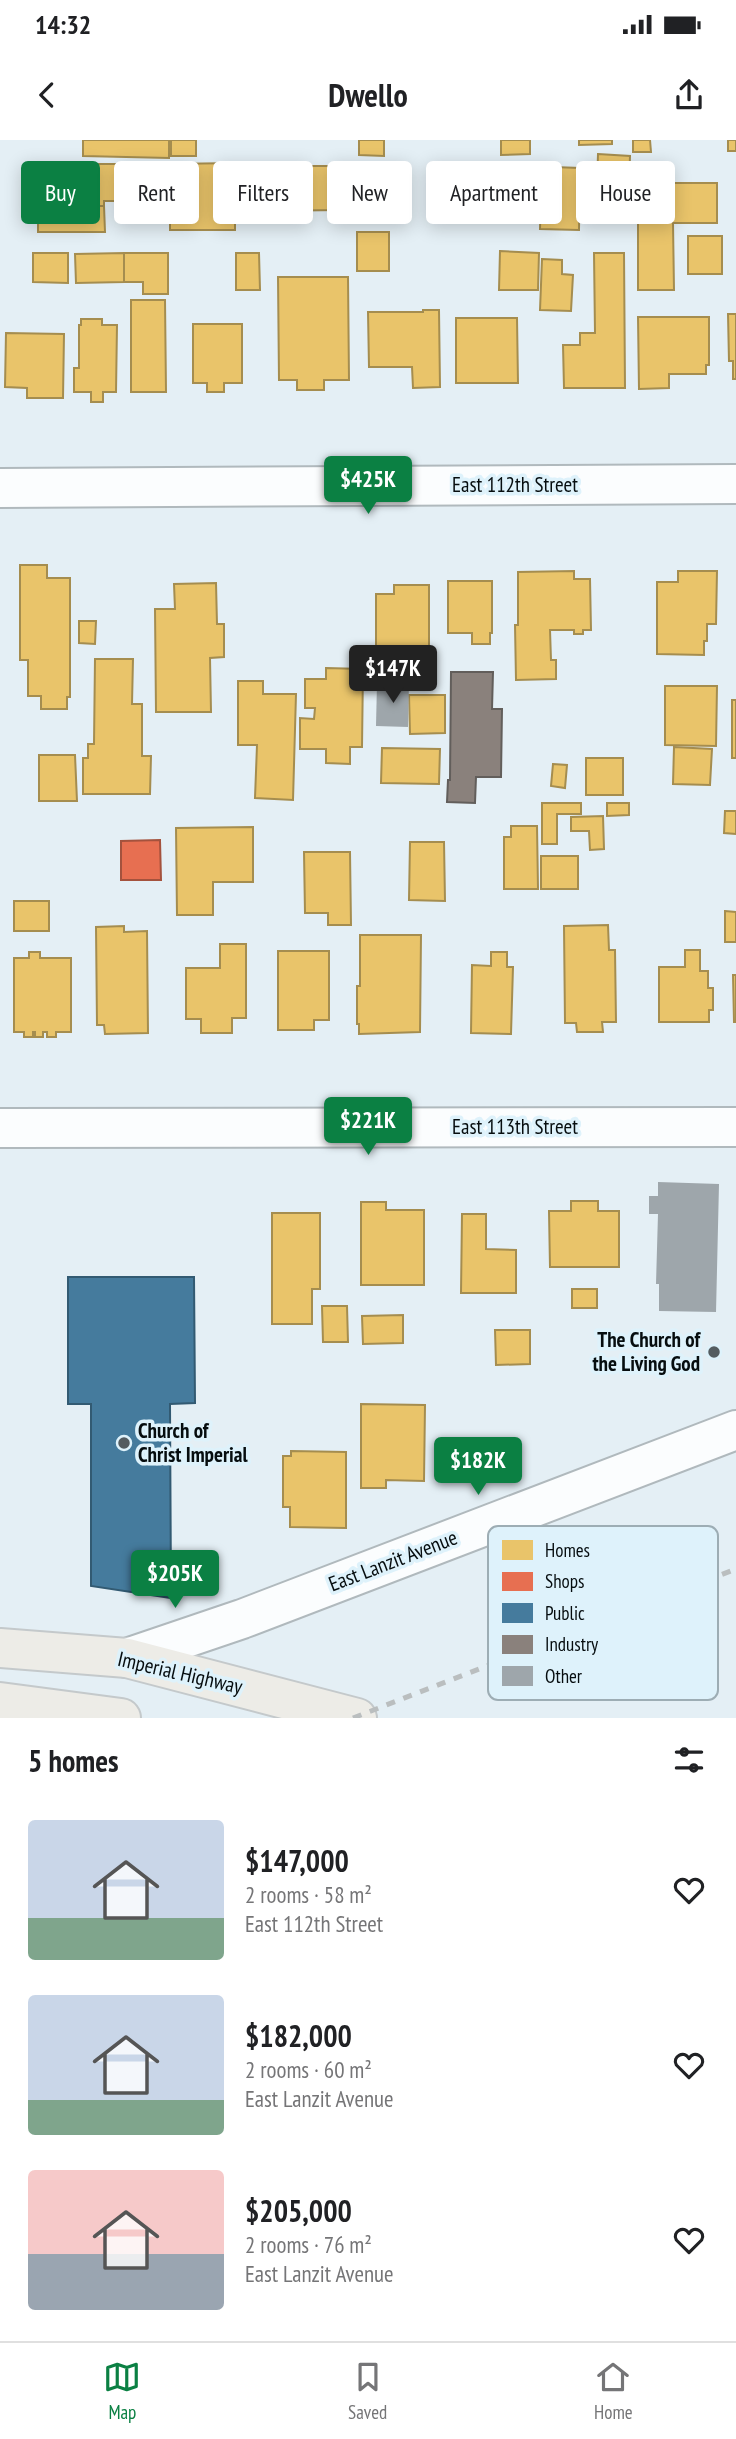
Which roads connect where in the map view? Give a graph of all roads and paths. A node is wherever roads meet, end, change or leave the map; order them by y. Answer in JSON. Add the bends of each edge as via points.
{"nodes":[{"id":1,"x":736,"y":484,"type":"edge"},
{"id":2,"x":0,"y":488,"type":"edge"},
{"id":3,"x":736,"y":1127,"type":"edge"},
{"id":4,"x":0,"y":1128,"type":"edge"},
{"id":5,"x":736,"y":1430,"type":"edge"},
{"id":6,"x":0,"y":1648,"type":"edge"},
{"id":7,"x":127,"y":1658,"type":"junction"},
{"id":8,"x":0,"y":1702,"type":"edge"},
{"id":9,"x":121,"y":1718,"type":"edge"},
{"id":10,"x":357,"y":1718,"type":"edge"}],
"edges":[{"from":1,"to":2,"type":"street","name":"East 112th Street"},
{"from":3,"to":4,"type":"street","name":"East 113th Street"},
{"from":5,"to":7,"type":"street","name":"East Lanzit Avenue","via":[[242,1619]]},
{"from":6,"to":7,"type":"main road","name":"Imperial Highway"},
{"from":7,"to":10,"type":"main road","name":"Imperial Highway"},
{"from":8,"to":9,"type":"main road"}]}
